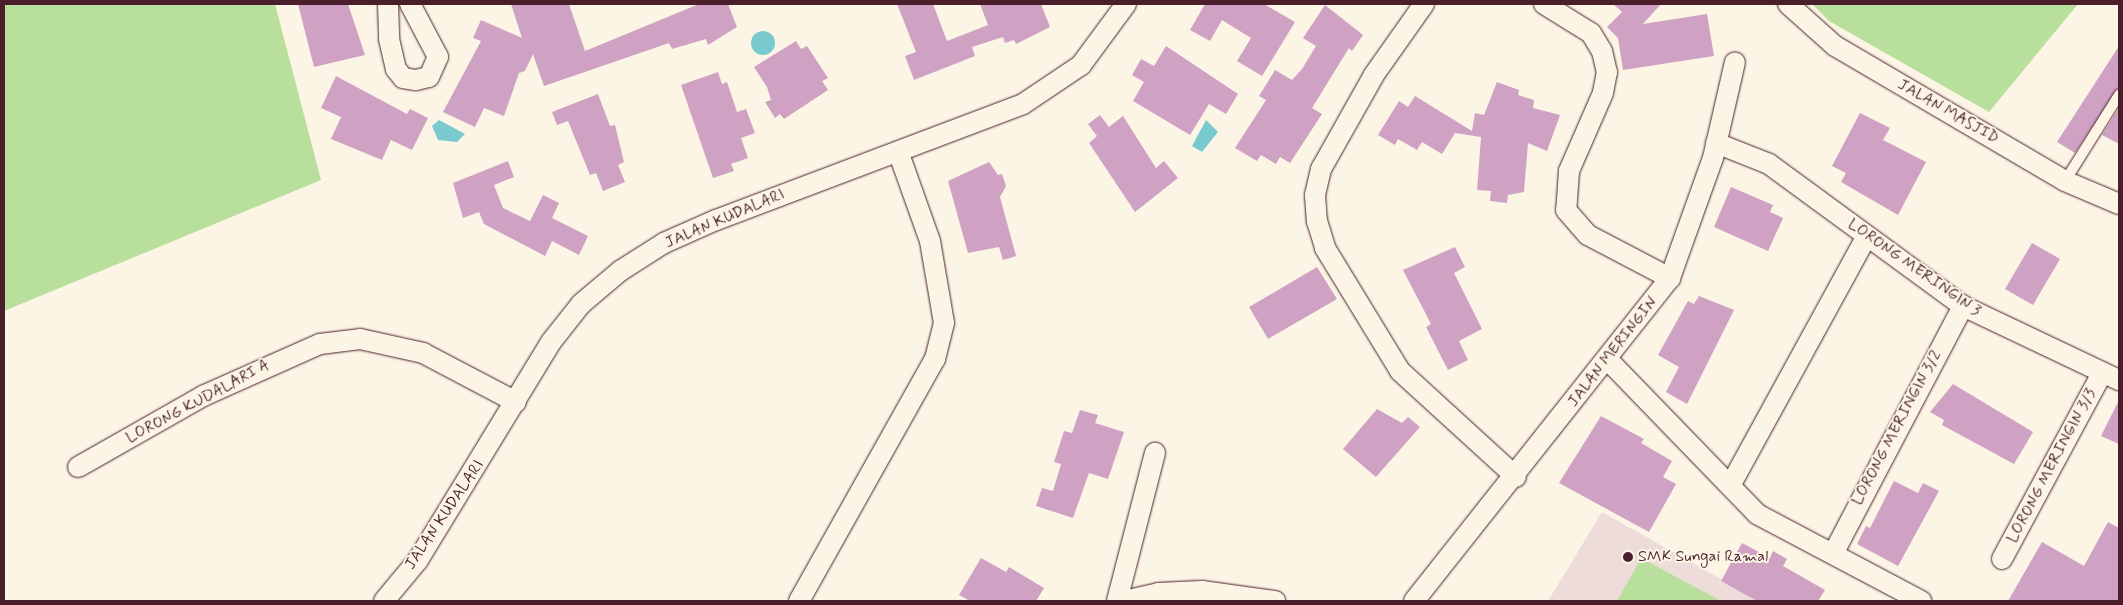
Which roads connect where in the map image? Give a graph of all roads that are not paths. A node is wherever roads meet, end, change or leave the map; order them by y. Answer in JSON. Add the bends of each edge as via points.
{"nodes":[{"id":1,"x":388,"y":4,"type":"edge"},
{"id":2,"x":410,"y":4,"type":"edge"},
{"id":3,"x":1126,"y":4,"type":"edge"},
{"id":4,"x":1424,"y":4,"type":"edge"},
{"id":5,"x":1544,"y":4,"type":"edge"},
{"id":6,"x":1788,"y":4,"type":"edge"},
{"id":7,"x":1735,"y":62,"type":"dead end"},
{"id":8,"x":2119,"y":96,"type":"edge"},
{"id":9,"x":1716,"y":143,"type":"junction"},
{"id":10,"x":899,"y":154,"type":"junction"},
{"id":11,"x":2065,"y":180,"type":"junction"},
{"id":12,"x":2119,"y":204,"type":"edge"},
{"id":13,"x":1867,"y":236,"type":"junction"},
{"id":14,"x":1670,"y":278,"type":"junction"},
{"id":15,"x":1963,"y":306,"type":"junction"},
{"id":16,"x":1608,"y":360,"type":"junction"},
{"id":17,"x":2111,"y":377,"type":"edge"},
{"id":18,"x":516,"y":402,"type":"junction"},
{"id":19,"x":1155,"y":453,"type":"dead end"},
{"id":20,"x":78,"y":467,"type":"dead end"},
{"id":21,"x":1516,"y":477,"type":"junction"},
{"id":22,"x":1730,"y":486,"type":"junction"},
{"id":23,"x":1834,"y":552,"type":"junction"},
{"id":24,"x":2002,"y":559,"type":"dead end"},
{"id":25,"x":384,"y":601,"type":"edge"},
{"id":26,"x":799,"y":601,"type":"edge"},
{"id":27,"x":1117,"y":601,"type":"edge"},
{"id":28,"x":1124,"y":601,"type":"edge"},
{"id":29,"x":1275,"y":601,"type":"edge"},
{"id":30,"x":1414,"y":601,"type":"edge"},
{"id":31,"x":1921,"y":601,"type":"edge"}],
"edges":[{"from":1,"to":2,"type":"street","via":[[389,39],[396,69],[403,78],[416,80],[432,73],[438,56]]},
{"from":3,"to":10,"type":"street","name":"JALAN KUDALARI","via":[[1081,65],[1054,86],[974,126]]},
{"from":4,"to":21,"type":"street","via":[[1374,74],[1321,169],[1315,195],[1317,221],[1325,248],[1400,371]]},
{"from":5,"to":14,"type":"street","via":[[1591,33],[1602,51],[1607,72],[1604,92],[1569,171],[1566,210],[1588,235]]},
{"from":6,"to":11,"type":"street","name":"JALAN MASJID","via":[[1835,46]]},
{"from":7,"to":9,"type":"street","name":"JALAN MERINGIN"},
{"from":8,"to":11,"type":"lane"},
{"from":9,"to":13,"type":"street","name":"LORONG MERINGIN 3","via":[[1769,164]]},
{"from":9,"to":14,"type":"street","name":"JALAN MERINGIN"},
{"from":10,"to":18,"type":"street","name":"JALAN KUDALARI","via":[[716,220],[664,243],[620,271],[575,311]]},
{"from":10,"to":26,"type":"street","via":[[930,241],[944,323],[935,360]]},
{"from":11,"to":12,"type":"street","name":"JALAN MASJID"},
{"from":13,"to":15,"type":"street","name":"LORONG MERINGIN 3"},
{"from":13,"to":22,"type":"street"},
{"from":14,"to":16,"type":"street","name":"JALAN MERINGIN"},
{"from":15,"to":17,"type":"street","name":"LORONG MERINGIN 3"},
{"from":15,"to":23,"type":"street","name":"LORONG MERINGIN 3/2"},
{"from":16,"to":21,"type":"street","name":"JALAN MERINGIN"},
{"from":16,"to":22,"type":"street"},
{"from":17,"to":24,"type":"street","name":"LORONG MERINGIN 3/3"},
{"from":18,"to":20,"type":"street","name":"LORONG KUDALARI A","via":[[423,353],[360,339],[320,344],[203,396]]},
{"from":18,"to":25,"type":"street","name":"JALAN KUDALARI","via":[[418,560]]},
{"from":19,"to":27,"type":"street"},
{"from":21,"to":30,"type":"street","name":"JALAN MERINGIN","via":[[1459,540]]},
{"from":22,"to":23,"type":"street","via":[[1757,514]]},
{"from":23,"to":31,"type":"street"},
{"from":28,"to":29,"type":"street","via":[[1158,593],[1202,591]]}]}
